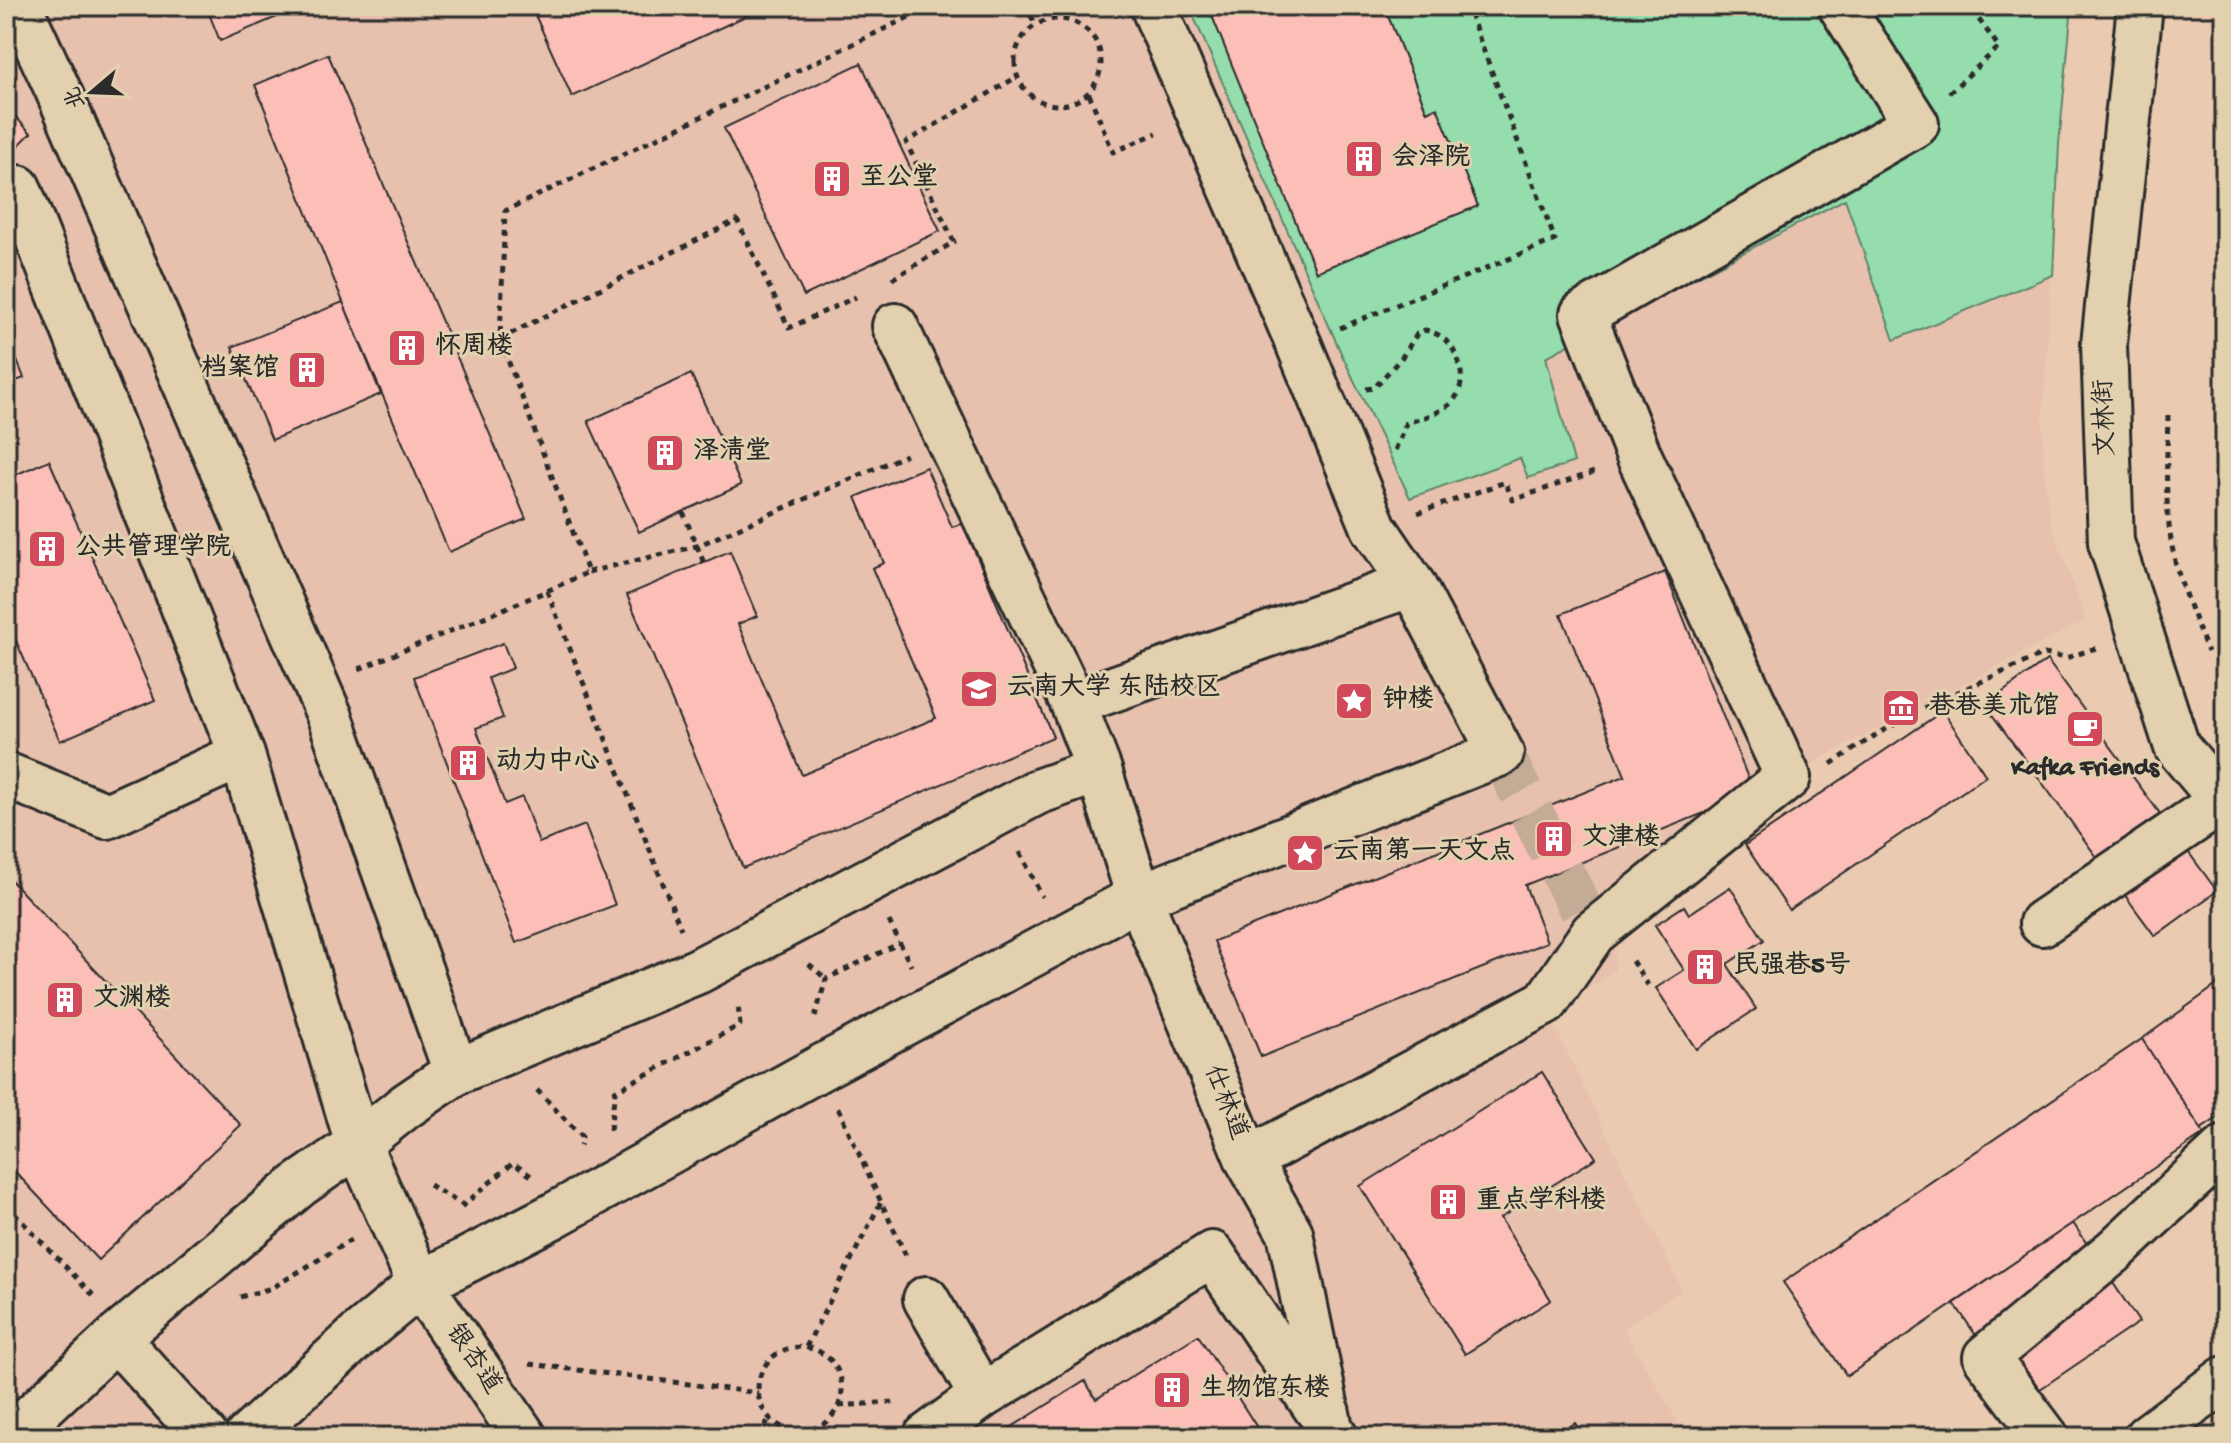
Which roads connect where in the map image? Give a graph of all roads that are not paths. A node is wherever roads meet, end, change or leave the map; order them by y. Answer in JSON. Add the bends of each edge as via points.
{"nodes":[{"id":1,"x":19,"y":6,"type":"edge"},
{"id":2,"x":1153,"y":6,"type":"edge"},
{"id":3,"x":1841,"y":6,"type":"edge"},
{"id":4,"x":2140,"y":6,"type":"edge"},
{"id":5,"x":2168,"y":6,"type":"edge"},
{"id":6,"x":18,"y":188,"type":"dead end"},
{"id":7,"x":885,"y":307,"type":"road end"},
{"id":8,"x":1412,"y":584,"type":"junction"},
{"id":9,"x":1073,"y":703,"type":"junction"},
{"id":10,"x":242,"y":755,"type":"junction"},
{"id":11,"x":1099,"y":770,"type":"junction"},
{"id":12,"x":6,"y":775,"type":"edge"},
{"id":13,"x":2224,"y":789,"type":"edge"},
{"id":14,"x":1139,"y":897,"type":"junction"},
{"id":15,"x":2042,"y":923,"type":"dead end"},
{"id":16,"x":473,"y":1065,"type":"junction"},
{"id":17,"x":358,"y":1144,"type":"junction"},
{"id":18,"x":2225,"y":1148,"type":"edge"},
{"id":19,"x":1248,"y":1160,"type":"junction"},
{"id":20,"x":413,"y":1268,"type":"junction"},
{"id":21,"x":926,"y":1299,"type":"road end"},
{"id":22,"x":121,"y":1334,"type":"junction"},
{"id":23,"x":2225,"y":1379,"type":"edge"},
{"id":24,"x":982,"y":1396,"type":"junction"},
{"id":25,"x":1332,"y":1432,"type":"edge"},
{"id":26,"x":10,"y":1437,"type":"edge"},
{"id":27,"x":206,"y":1437,"type":"edge"},
{"id":28,"x":247,"y":1437,"type":"edge"},
{"id":29,"x":524,"y":1437,"type":"edge"},
{"id":30,"x":926,"y":1437,"type":"edge"},
{"id":31,"x":2046,"y":1437,"type":"edge"},
{"id":32,"x":2147,"y":1437,"type":"edge"}],
"edges":[{"from":1,"to":16,"type":"street","via":[[317,687]]},
{"from":2,"to":8,"type":"street","via":[[1374,528]]},
{"from":3,"to":19,"type":"street","via":[[1916,124],[1583,314],[1639,456],[1788,777],[1593,933],[1546,1002]]},
{"from":4,"to":13,"type":"street","name":"文林街","via":[[2104,344],[2111,542],[2177,747]]},
{"from":5,"to":13,"type":"street","name":"文林街","via":[[2131,342],[2137,535]]},
{"from":6,"to":10,"type":"street","name":"银杏道"},
{"from":7,"to":9,"type":"street","name":"仕林道"},
{"from":8,"to":9,"type":"street"},
{"from":8,"to":14,"type":"street","via":[[1501,753]]},
{"from":9,"to":11,"type":"street","name":"仕林道"},
{"from":10,"to":12,"type":"street","via":[[107,816]]},
{"from":10,"to":17,"type":"street","name":"银杏道"},
{"from":11,"to":14,"type":"street","name":"仕林道"},
{"from":11,"to":16,"type":"street","via":[[1037,792],[698,971]]},
{"from":13,"to":15,"type":"street"},
{"from":14,"to":19,"type":"street","name":"仕林道"},
{"from":14,"to":20,"type":"street","via":[[551,1217]]},
{"from":16,"to":17,"type":"street","via":[[406,1106]]},
{"from":17,"to":20,"type":"street","name":"银杏道"},
{"from":17,"to":22,"type":"street","via":[[299,1185]]},
{"from":18,"to":31,"type":"street","via":[[2113,1252],[1986,1357]]},
{"from":19,"to":25,"type":"street","name":"仕林道","via":[[1290,1233]]},
{"from":20,"to":28,"type":"street","via":[[359,1335]]},
{"from":20,"to":29,"type":"street","name":"银杏道"},
{"from":21,"to":24,"type":"street"},
{"from":22,"to":26,"type":"street"},
{"from":22,"to":27,"type":"street"},
{"from":23,"to":32,"type":"street"},
{"from":24,"to":25,"type":"street","via":[[1212,1254]]},
{"from":24,"to":30,"type":"street"}]}
